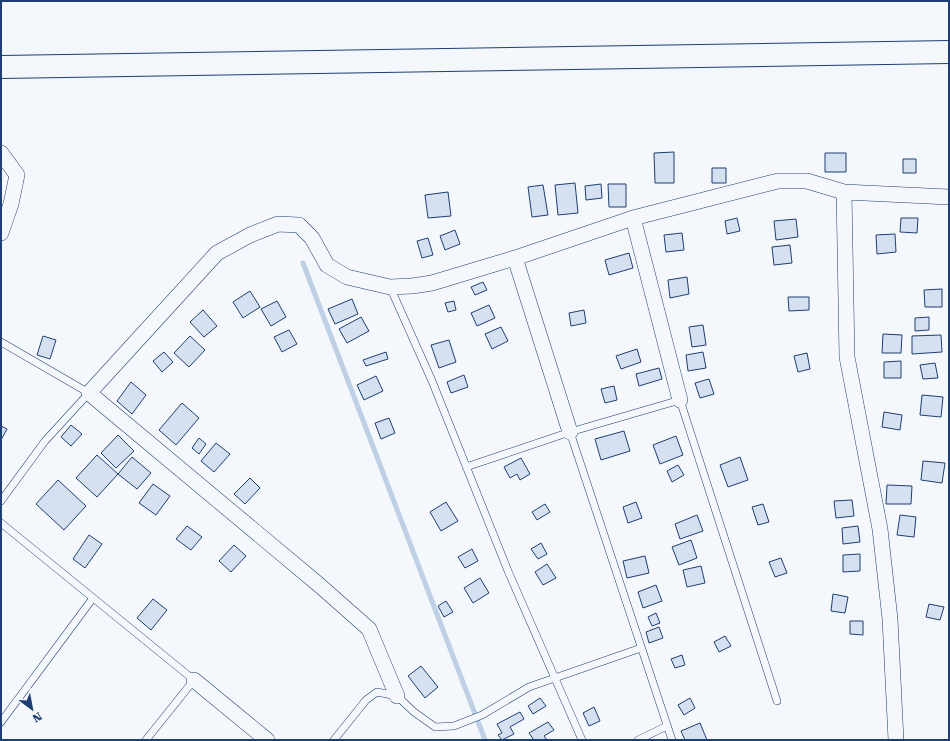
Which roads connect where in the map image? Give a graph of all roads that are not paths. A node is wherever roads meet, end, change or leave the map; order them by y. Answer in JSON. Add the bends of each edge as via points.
{"nodes":[{"id":1,"x":949,"y":52,"type":"edge"},
{"id":2,"x":1,"y":67,"type":"edge"},
{"id":3,"x":1,"y":153,"type":"edge"},
{"id":4,"x":844,"y":192,"type":"junction"},
{"id":5,"x":949,"y":196,"type":"edge"},
{"id":6,"x":633,"y":218,"type":"junction"},
{"id":7,"x":1,"y":233,"type":"edge"},
{"id":8,"x":515,"y":258,"type":"junction"},
{"id":9,"x":390,"y":287,"type":"junction"},
{"id":10,"x":1,"y":342,"type":"edge"},
{"id":11,"x":89,"y":393,"type":"junction"},
{"id":12,"x":680,"y":400,"type":"junction"},
{"id":13,"x":570,"y":432,"type":"junction"},
{"id":14,"x":466,"y":467,"type":"junction"},
{"id":15,"x":1,"y":501,"type":"edge"},
{"id":16,"x":1,"y":523,"type":"edge"},
{"id":17,"x":93,"y":598,"type":"junction"},
{"id":18,"x":641,"y":648,"type":"junction"},
{"id":19,"x":554,"y":677,"type":"junction"},
{"id":20,"x":194,"y":680,"type":"junction"},
{"id":21,"x":397,"y":696,"type":"junction"},
{"id":22,"x":777,"y":701,"type":"dead end"},
{"id":23,"x":1,"y":722,"type":"edge"},
{"id":24,"x":667,"y":726,"type":"junction"},
{"id":25,"x":146,"y":740,"type":"edge"},
{"id":26,"x":266,"y":740,"type":"edge"},
{"id":27,"x":334,"y":740,"type":"edge"},
{"id":28,"x":582,"y":740,"type":"edge"},
{"id":29,"x":638,"y":740,"type":"edge"},
{"id":30,"x":672,"y":740,"type":"edge"},
{"id":31,"x":896,"y":740,"type":"edge"}],
"edges":[{"from":1,"to":2,"type":"highway"},
{"from":3,"to":7,"type":"street","via":[[17,175],[12,204]]},
{"from":4,"to":5,"type":"street"},
{"from":4,"to":6,"type":"street","via":[[807,181],[778,181]]},
{"from":4,"to":31,"type":"street","via":[[847,357],[880,529],[890,619]]},
{"from":6,"to":8,"type":"street"},
{"from":6,"to":12,"type":"street"},
{"from":8,"to":9,"type":"street","via":[[432,282]]},
{"from":8,"to":13,"type":"street"},
{"from":9,"to":11,"type":"street","via":[[347,277],[326,265],[312,238],[299,225],[278,224],[250,235],[217,253]]},
{"from":9,"to":14,"type":"lane","via":[[432,381]]},
{"from":10,"to":11,"type":"lane"},
{"from":11,"to":15,"type":"lane","via":[[44,441]]},
{"from":11,"to":21,"type":"street","via":[[369,629]]},
{"from":12,"to":13,"type":"lane"},
{"from":12,"to":22,"type":"lane"},
{"from":13,"to":14,"type":"lane"},
{"from":13,"to":18,"type":"lane"},
{"from":14,"to":19,"type":"lane"},
{"from":16,"to":17,"type":"lane"},
{"from":17,"to":20,"type":"lane"},
{"from":17,"to":23,"type":"lane"},
{"from":18,"to":19,"type":"lane"},
{"from":18,"to":24,"type":"lane"},
{"from":19,"to":21,"type":"lane","via":[[529,687],[482,715],[454,726],[436,726],[414,712]]},
{"from":19,"to":28,"type":"lane"},
{"from":20,"to":25,"type":"lane"},
{"from":20,"to":26,"type":"street"},
{"from":21,"to":27,"type":"lane","via":[[377,692],[366,700]]},
{"from":24,"to":29,"type":"lane"},
{"from":24,"to":30,"type":"lane"}]}
